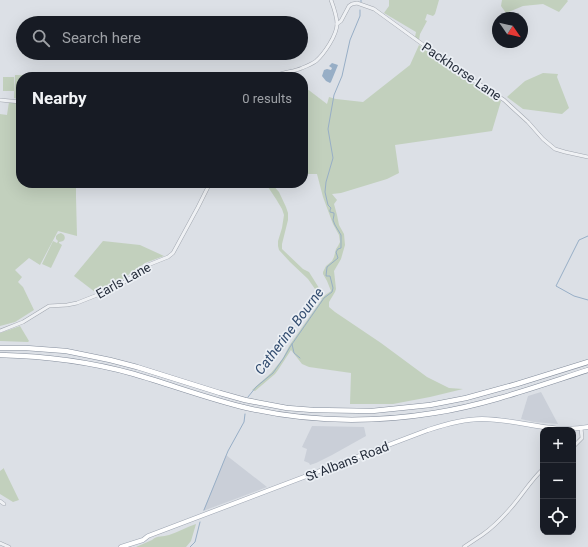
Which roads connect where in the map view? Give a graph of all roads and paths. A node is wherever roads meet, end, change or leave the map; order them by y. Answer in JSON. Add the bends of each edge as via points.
{"nodes":[{"id":1,"x":331,"y":0,"type":"edge"},
{"id":2,"x":337,"y":24,"type":"junction"},
{"id":3,"x":288,"y":72,"type":"edge"},
{"id":4,"x":0,"y":100,"type":"edge"},
{"id":5,"x":16,"y":102,"type":"edge"},
{"id":6,"x":588,"y":157,"type":"edge"},
{"id":7,"x":208,"y":188,"type":"edge"},
{"id":8,"x":0,"y":331,"type":"edge"},
{"id":9,"x":0,"y":348,"type":"edge"},
{"id":10,"x":0,"y":355,"type":"edge"},
{"id":11,"x":588,"y":362,"type":"edge"},
{"id":12,"x":588,"y":370,"type":"edge"},
{"id":13,"x":588,"y":427,"type":"edge"},
{"id":14,"x":581,"y":428,"type":"junction"},
{"id":15,"x":576,"y":444,"type":"edge"},
{"id":16,"x":540,"y":473,"type":"edge"},
{"id":17,"x":0,"y":501,"type":"edge"},
{"id":18,"x":4,"y":504,"type":"dead end"},
{"id":19,"x":0,"y":543,"type":"edge"},
{"id":20,"x":9,"y":547,"type":"edge"},
{"id":21,"x":121,"y":547,"type":"edge"},
{"id":22,"x":464,"y":547,"type":"edge"}],
"edges":[{"from":1,"to":2,"type":"street"},
{"from":2,"to":3,"type":"street","via":[[333,39],[315,61]]},
{"from":2,"to":6,"type":"street","name":"Packhorse Lane","via":[[349,6],[357,3],[374,9],[439,58],[504,100],[555,149]]},
{"from":4,"to":5,"type":"street"},
{"from":7,"to":8,"type":"street","name":"Earls Lane","via":[[173,253],[168,257],[148,265],[115,288],[77,303],[49,306],[23,322]]},
{"from":9,"to":11,"type":"highway","via":[[66,351],[137,366],[245,400],[287,408],[319,410],[372,411],[430,405],[481,394]]},
{"from":10,"to":12,"type":"highway","via":[[66,360],[109,368],[246,408],[314,419],[402,417],[434,413],[518,392]]},
{"from":13,"to":14,"type":"main road","name":"St Albans Road"},
{"from":14,"to":15,"type":"street","via":[[582,438]]},
{"from":14,"to":21,"type":"main road","name":"St Albans Road","via":[[553,429],[483,419],[452,422]]},
{"from":16,"to":22,"type":"street","via":[[497,522]]},
{"from":17,"to":18,"type":"street"},
{"from":19,"to":20,"type":"street"}]}
